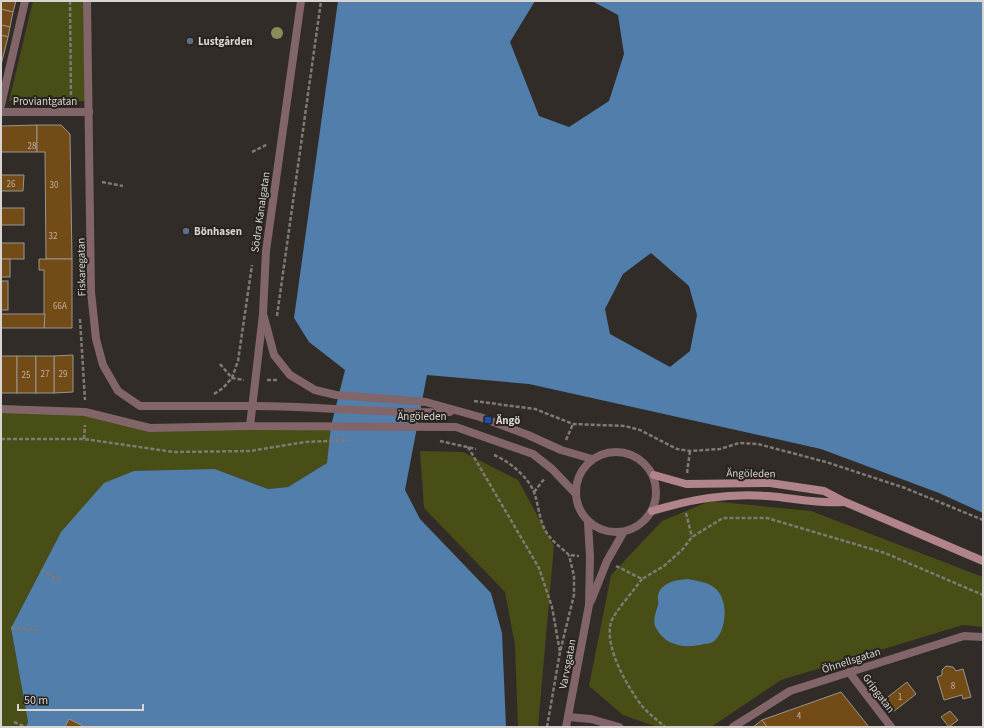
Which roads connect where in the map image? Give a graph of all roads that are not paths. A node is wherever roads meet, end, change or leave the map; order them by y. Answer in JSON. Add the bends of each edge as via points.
{"nodes":[{"id":1,"x":25,"y":1,"type":"edge"},
{"id":2,"x":87,"y":1,"type":"edge"},
{"id":3,"x":301,"y":1,"type":"edge"},
{"id":4,"x":1,"y":105,"type":"edge"},
{"id":5,"x":1,"y":112,"type":"edge"},
{"id":6,"x":89,"y":112,"type":"junction"},
{"id":7,"x":263,"y":314,"type":"junction"},
{"id":8,"x":251,"y":406,"type":"junction"},
{"id":9,"x":1,"y":409,"type":"edge"},
{"id":10,"x":457,"y":411,"type":"junction"},
{"id":11,"x":250,"y":426,"type":"junction"},
{"id":12,"x":592,"y":459,"type":"junction"},
{"id":13,"x":654,"y":476,"type":"junction"},
{"id":14,"x":575,"y":493,"type":"junction"},
{"id":15,"x":845,"y":502,"type":"junction"},
{"id":16,"x":652,"y":511,"type":"junction"},
{"id":17,"x":588,"y":523,"type":"junction"},
{"id":18,"x":623,"y":533,"type":"junction"},
{"id":19,"x":983,"y":561,"type":"edge"},
{"id":20,"x":589,"y":605,"type":"junction"},
{"id":21,"x":983,"y":637,"type":"edge"},
{"id":22,"x":850,"y":672,"type":"junction"},
{"id":23,"x":568,"y":717,"type":"junction"},
{"id":24,"x":566,"y":727,"type":"edge"},
{"id":25,"x":619,"y":727,"type":"edge"},
{"id":26,"x":733,"y":727,"type":"edge"},
{"id":27,"x":891,"y":727,"type":"edge"}],
"edges":[{"from":1,"to":4,"type":"street"},
{"from":2,"to":6,"type":"street","name":"Fiskaregatan"},
{"from":3,"to":7,"type":"street","name":"Södra Kanalgatan","via":[[266,251]]},
{"from":5,"to":6,"type":"street","name":"Proviantgatan"},
{"from":6,"to":8,"type":"street","name":"Fiskaregatan","via":[[91,292],[96,339],[103,365],[118,391],[140,406]]},
{"from":7,"to":8,"type":"street","name":"Södra Kanalgatan"},
{"from":7,"to":10,"type":"street","name":"Ängöleden","via":[[274,355],[290,375],[315,390],[336,395],[426,402]]},
{"from":8,"to":10,"type":"street","name":"Ängöleden"},
{"from":8,"to":11,"type":"street","name":"Södra Kanalgatan"},
{"from":9,"to":11,"type":"street","name":"Ängöleden","via":[[85,412],[150,428]]},
{"from":10,"to":12,"type":"street","name":"Ängöleden","via":[[480,417],[562,450]]},
{"from":11,"to":14,"type":"street","name":"Ängöleden","via":[[456,427],[533,454],[552,468]]},
{"from":12,"to":13,"type":"street","name":"Ängöleden","via":[[609,452],[627,453],[643,461]]},
{"from":12,"to":14,"type":"street","name":"Ängöleden","via":[[579,474]]},
{"from":13,"to":15,"type":"main road","name":"Ängöleden","via":[[686,484],[770,483],[824,491]]},
{"from":13,"to":16,"type":"street","via":[[657,493]]},
{"from":14,"to":17,"type":"street","name":"Ängöleden","via":[[578,508]]},
{"from":15,"to":16,"type":"main road","name":"Ängöleden","via":[[822,503],[768,496],[727,495],[686,501]]},
{"from":15,"to":19,"type":"main road","name":"Ängöleden"},
{"from":16,"to":18,"type":"street","via":[[643,524]]},
{"from":17,"to":18,"type":"street","via":[[604,532]]},
{"from":17,"to":20,"type":"street","name":"Varvsgatan"},
{"from":18,"to":20,"type":"street","name":"Varvsgatan","via":[[607,561]]},
{"from":20,"to":23,"type":"street","name":"Varvsgatan"},
{"from":21,"to":22,"type":"street","name":"Öhnellsgatan","via":[[964,636]]},
{"from":22,"to":26,"type":"street","name":"Öhnellsgatan","via":[[790,691]]},
{"from":22,"to":27,"type":"street","name":"Gripgatan"},
{"from":23,"to":24,"type":"street","name":"Varvsgatan"},
{"from":23,"to":25,"type":"street","via":[[591,719]]}]}
